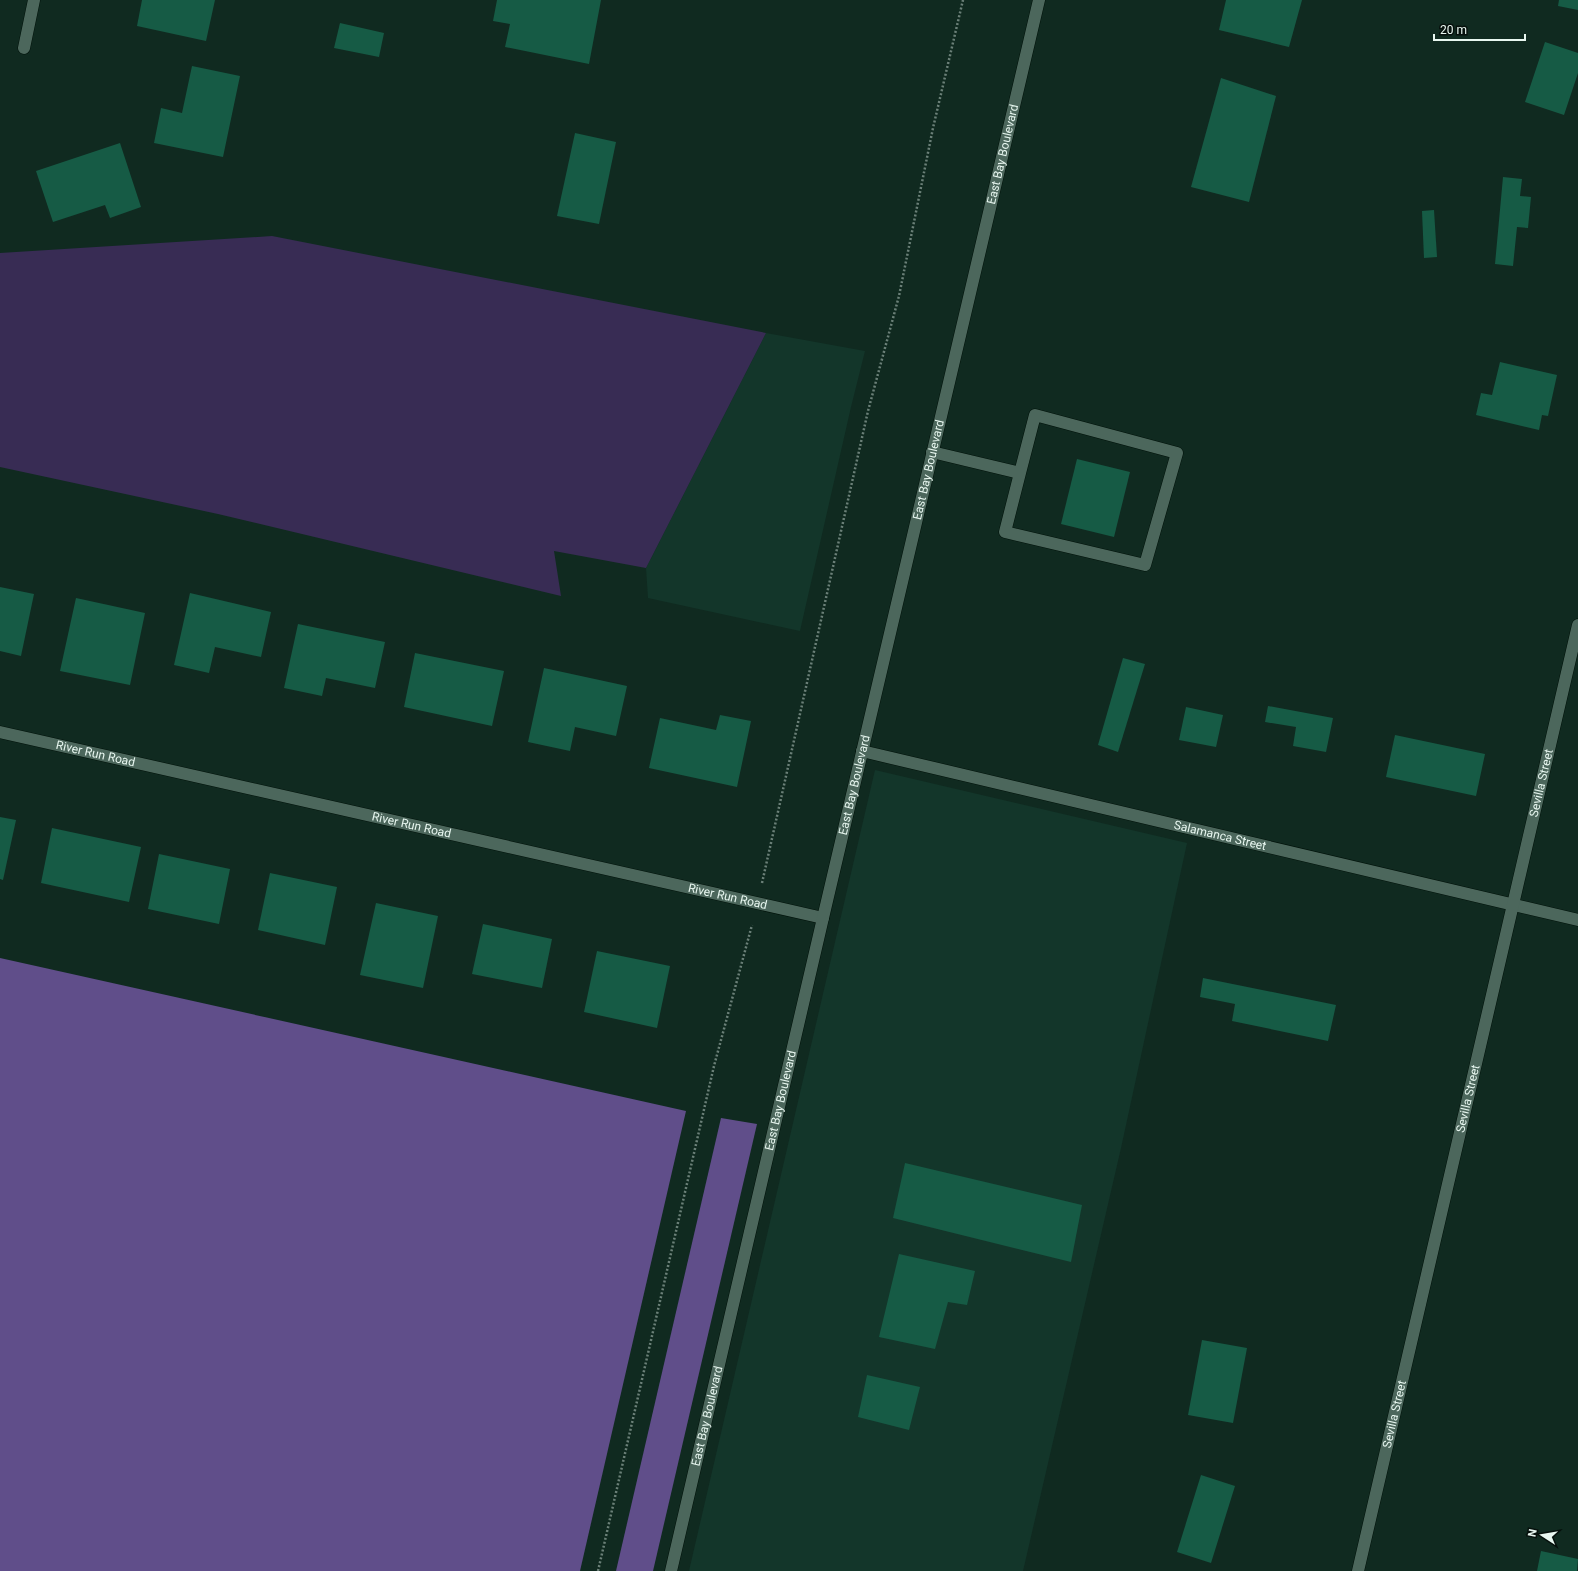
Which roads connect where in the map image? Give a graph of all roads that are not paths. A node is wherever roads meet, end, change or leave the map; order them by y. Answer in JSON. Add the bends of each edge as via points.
{"nodes":[{"id":1,"x":34,"y":0,"type":"edge"},
{"id":2,"x":1039,"y":0,"type":"edge"},
{"id":3,"x":24,"y":48,"type":"dead end"},
{"id":4,"x":932,"y":452,"type":"junction"},
{"id":5,"x":1020,"y":473,"type":"junction"},
{"id":6,"x":1578,"y":626,"type":"edge"},
{"id":7,"x":0,"y":732,"type":"edge"},
{"id":8,"x":862,"y":751,"type":"junction"},
{"id":9,"x":1513,"y":904,"type":"junction"},
{"id":10,"x":823,"y":918,"type":"junction"},
{"id":11,"x":1578,"y":920,"type":"edge"},
{"id":12,"x":671,"y":1571,"type":"edge"},
{"id":13,"x":1358,"y":1571,"type":"edge"}],
"edges":[{"from":1,"to":3,"type":"street"},
{"from":2,"to":4,"type":"street","name":"East Bay Boulevard"},
{"from":4,"to":5,"type":"street"},
{"from":4,"to":8,"type":"street","name":"East Bay Boulevard"},
{"from":5,"to":5,"type":"street","via":[[1005,532],[1145,565],[1177,453],[1035,415]]},
{"from":6,"to":9,"type":"street","name":"Sevilla Street"},
{"from":7,"to":10,"type":"street","name":"River Run Road"},
{"from":8,"to":9,"type":"street","name":"Salamanca Street"},
{"from":8,"to":10,"type":"street","name":"East Bay Boulevard"},
{"from":9,"to":11,"type":"street","name":"Salamanca Street"},
{"from":9,"to":13,"type":"street","name":"Sevilla Street"},
{"from":10,"to":12,"type":"street","name":"East Bay Boulevard"}]}
